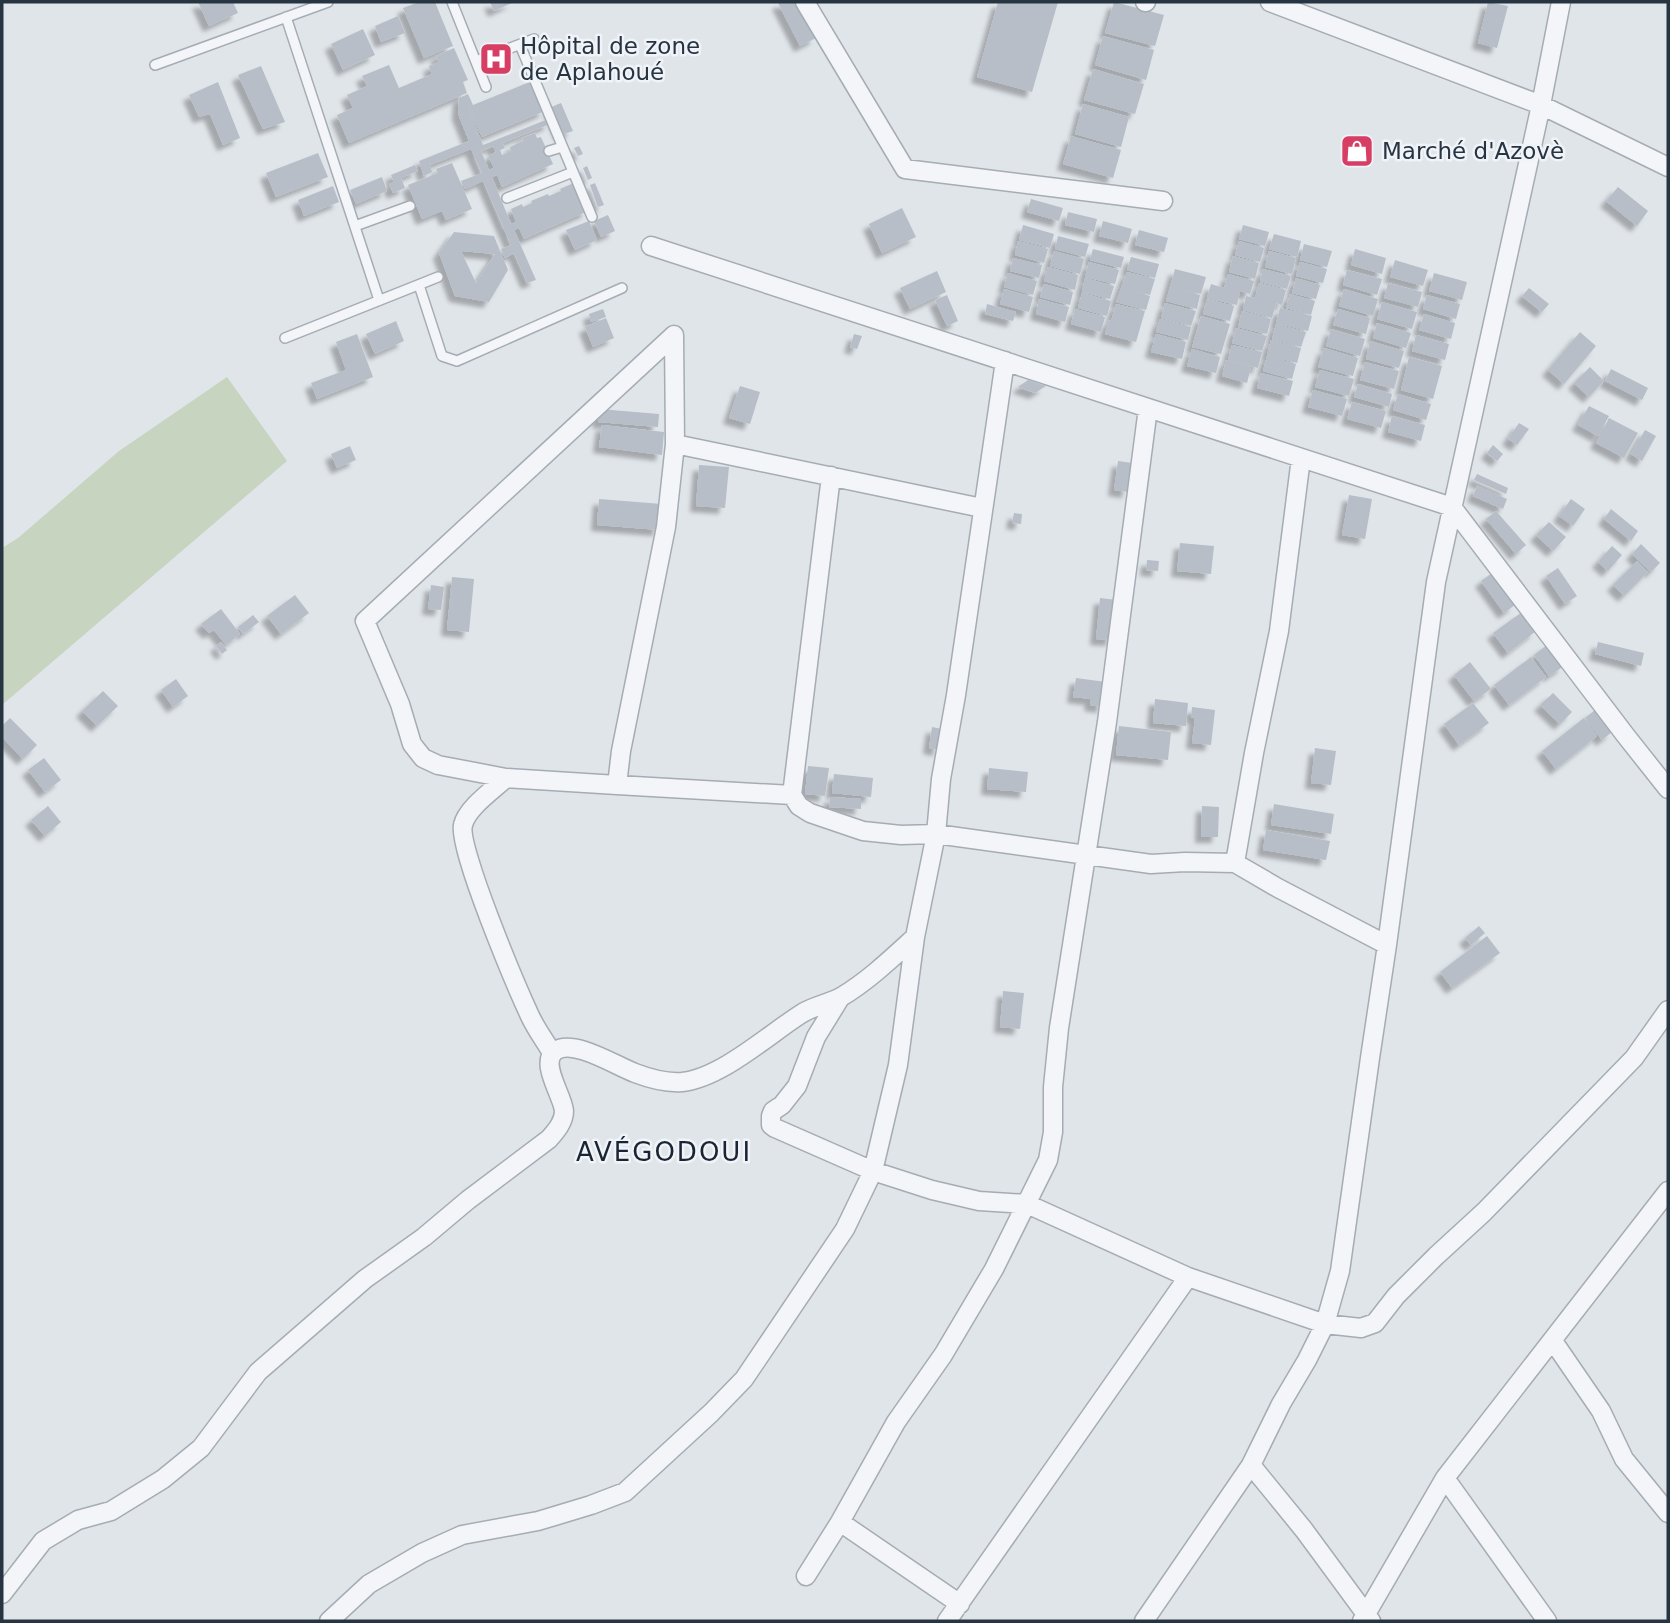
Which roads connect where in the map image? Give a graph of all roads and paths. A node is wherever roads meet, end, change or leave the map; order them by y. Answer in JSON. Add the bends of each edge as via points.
{"nodes":[{"id":1,"x":328,"y":2,"type":"edge"},
{"id":2,"x":452,"y":2,"type":"edge"},
{"id":3,"x":804,"y":2,"type":"edge"},
{"id":4,"x":1270,"y":2,"type":"edge"},
{"id":5,"x":1561,"y":2,"type":"edge"},
{"id":6,"x":304,"y":6,"type":"edge"},
{"id":7,"x":286,"y":17,"type":"junction"},
{"id":8,"x":534,"y":39,"type":"dead end"},
{"id":9,"x":520,"y":45,"type":"junction"},
{"id":10,"x":477,"y":61,"type":"junction"},
{"id":11,"x":155,"y":65,"type":"dead end"},
{"id":12,"x":486,"y":87,"type":"dead end"},
{"id":13,"x":1541,"y":104,"type":"junction"},
{"id":14,"x":562,"y":147,"type":"junction"},
{"id":15,"x":549,"y":151,"type":"dead end"},
{"id":16,"x":1668,"y":167,"type":"edge"},
{"id":17,"x":573,"y":172,"type":"junction"},
{"id":18,"x":507,"y":198,"type":"dead end"},
{"id":19,"x":1163,"y":201,"type":"dead end"},
{"id":20,"x":410,"y":206,"type":"dead end"},
{"id":21,"x":592,"y":217,"type":"dead end"},
{"id":22,"x":355,"y":226,"type":"junction"},
{"id":23,"x":651,"y":246,"type":"dead end"},
{"id":24,"x":438,"y":277,"type":"dead end"},
{"id":25,"x":419,"y":285,"type":"junction"},
{"id":26,"x":622,"y":288,"type":"dead end"},
{"id":27,"x":379,"y":300,"type":"junction"},
{"id":28,"x":285,"y":338,"type":"dead end"},
{"id":29,"x":1005,"y":361,"type":"junction"},
{"id":30,"x":1148,"y":408,"type":"junction"},
{"id":31,"x":675,"y":444,"type":"junction"},
{"id":32,"x":1301,"y":458,"type":"junction"},
{"id":33,"x":831,"y":476,"type":"junction"},
{"id":34,"x":1452,"y":507,"type":"junction"},
{"id":35,"x":982,"y":508,"type":"junction"},
{"id":36,"x":506,"y":778,"type":"junction"},
{"id":37,"x":617,"y":785,"type":"junction"},
{"id":38,"x":1668,"y":789,"type":"edge"},
{"id":39,"x":792,"y":795,"type":"junction"},
{"id":40,"x":936,"y":834,"type":"junction"},
{"id":41,"x":1086,"y":855,"type":"junction"},
{"id":42,"x":1235,"y":863,"type":"junction"},
{"id":43,"x":915,"y":937,"type":"junction"},
{"id":44,"x":1387,"y":945,"type":"junction"},
{"id":45,"x":840,"y":998,"type":"junction"},
{"id":46,"x":1668,"y":1010,"type":"edge"},
{"id":47,"x":552,"y":1053,"type":"junction"},
{"id":48,"x":873,"y":1171,"type":"junction"},
{"id":49,"x":1668,"y":1191,"type":"edge"},
{"id":50,"x":1027,"y":1204,"type":"junction"},
{"id":51,"x":1188,"y":1277,"type":"junction"},
{"id":52,"x":1325,"y":1324,"type":"junction"},
{"id":53,"x":1553,"y":1341,"type":"junction"},
{"id":54,"x":1251,"y":1465,"type":"junction"},
{"id":55,"x":1445,"y":1478,"type":"junction"},
{"id":56,"x":1668,"y":1513,"type":"edge"},
{"id":57,"x":840,"y":1522,"type":"junction"},
{"id":58,"x":806,"y":1576,"type":"dead end"},
{"id":59,"x":2,"y":1594,"type":"edge"},
{"id":60,"x":960,"y":1604,"type":"junction"},
{"id":61,"x":1366,"y":1619,"type":"edge"},
{"id":62,"x":329,"y":1621,"type":"edge"},
{"id":63,"x":947,"y":1621,"type":"edge"},
{"id":64,"x":1144,"y":1621,"type":"edge"},
{"id":65,"x":1547,"y":1621,"type":"edge"}],
"edges":[{"from":1,"to":6,"type":"lane"},
{"from":2,"to":10,"type":"lane"},
{"from":3,"to":19,"type":"street","via":[[905,169]]},
{"from":4,"to":13,"type":"street"},
{"from":5,"to":13,"type":"street"},
{"from":6,"to":7,"type":"lane"},
{"from":7,"to":11,"type":"lane"},
{"from":7,"to":22,"type":"lane"},
{"from":8,"to":9,"type":"lane"},
{"from":9,"to":10,"type":"lane"},
{"from":9,"to":14,"type":"lane"},
{"from":10,"to":12,"type":"lane"},
{"from":13,"to":16,"type":"street"},
{"from":13,"to":34,"type":"street"},
{"from":14,"to":15,"type":"lane"},
{"from":14,"to":17,"type":"lane"},
{"from":17,"to":18,"type":"lane"},
{"from":17,"to":21,"type":"lane"},
{"from":20,"to":22,"type":"lane"},
{"from":22,"to":27,"type":"lane"},
{"from":23,"to":29,"type":"street"},
{"from":24,"to":25,"type":"lane"},
{"from":25,"to":26,"type":"lane","via":[[442,356],[457,361]]},
{"from":25,"to":27,"type":"lane"},
{"from":27,"to":28,"type":"lane"},
{"from":29,"to":30,"type":"street"},
{"from":29,"to":35,"type":"street"},
{"from":30,"to":32,"type":"street"},
{"from":30,"to":41,"type":"street"},
{"from":31,"to":33,"type":"street"},
{"from":31,"to":36,"type":"street","via":[[674,335],[365,621],[412,744],[423,758]]},
{"from":31,"to":37,"type":"street","via":[[666,527]]},
{"from":32,"to":34,"type":"street"},
{"from":32,"to":42,"type":"street","via":[[1279,631]]},
{"from":33,"to":35,"type":"street"},
{"from":33,"to":39,"type":"street"},
{"from":34,"to":38,"type":"street"},
{"from":34,"to":44,"type":"street","via":[[1436,582]]},
{"from":35,"to":40,"type":"street"},
{"from":36,"to":37,"type":"street"},
{"from":36,"to":47,"type":"street","via":[[466,816],[463,838],[520,992]]},
{"from":37,"to":39,"type":"street"},
{"from":39,"to":40,"type":"street","via":[[810,813],[863,831]]},
{"from":40,"to":41,"type":"street"},
{"from":40,"to":43,"type":"street"},
{"from":41,"to":42,"type":"street","via":[[1151,864]]},
{"from":41,"to":50,"type":"street","via":[[1059,1028],[1048,1160]]},
{"from":42,"to":44,"type":"street"},
{"from":43,"to":45,"type":"street"},
{"from":43,"to":48,"type":"street","via":[[898,1065]]},
{"from":44,"to":52,"type":"street","via":[[1340,1271]]},
{"from":45,"to":47,"type":"street","via":[[804,1012],[729,1064],[682,1082],[635,1073],[569,1047]]},
{"from":45,"to":48,"type":"street","via":[[816,1037],[797,1087],[770,1121],[775,1128]]},
{"from":46,"to":52,"type":"street","via":[[1634,1058],[1374,1323],[1361,1328]]},
{"from":47,"to":59,"type":"street","via":[[551,1074],[564,1111],[549,1139],[365,1279],[258,1372],[192,1456],[111,1511],[78,1520],[43,1541]]},
{"from":48,"to":50,"type":"street","via":[[979,1201]]},
{"from":48,"to":62,"type":"street","via":[[845,1229],[744,1379],[625,1492],[537,1521],[462,1535],[369,1584]]},
{"from":49,"to":53,"type":"street"},
{"from":50,"to":51,"type":"street"},
{"from":50,"to":57,"type":"street","via":[[994,1269]]},
{"from":51,"to":52,"type":"street"},
{"from":51,"to":60,"type":"street"},
{"from":52,"to":54,"type":"street"},
{"from":53,"to":55,"type":"street"},
{"from":53,"to":56,"type":"street","via":[[1601,1411],[1624,1459]]},
{"from":54,"to":61,"type":"street","via":[[1304,1530]]},
{"from":54,"to":64,"type":"street"},
{"from":55,"to":61,"type":"street"},
{"from":55,"to":65,"type":"street"},
{"from":57,"to":58,"type":"street"},
{"from":57,"to":60,"type":"street"},
{"from":60,"to":63,"type":"street"}]}
